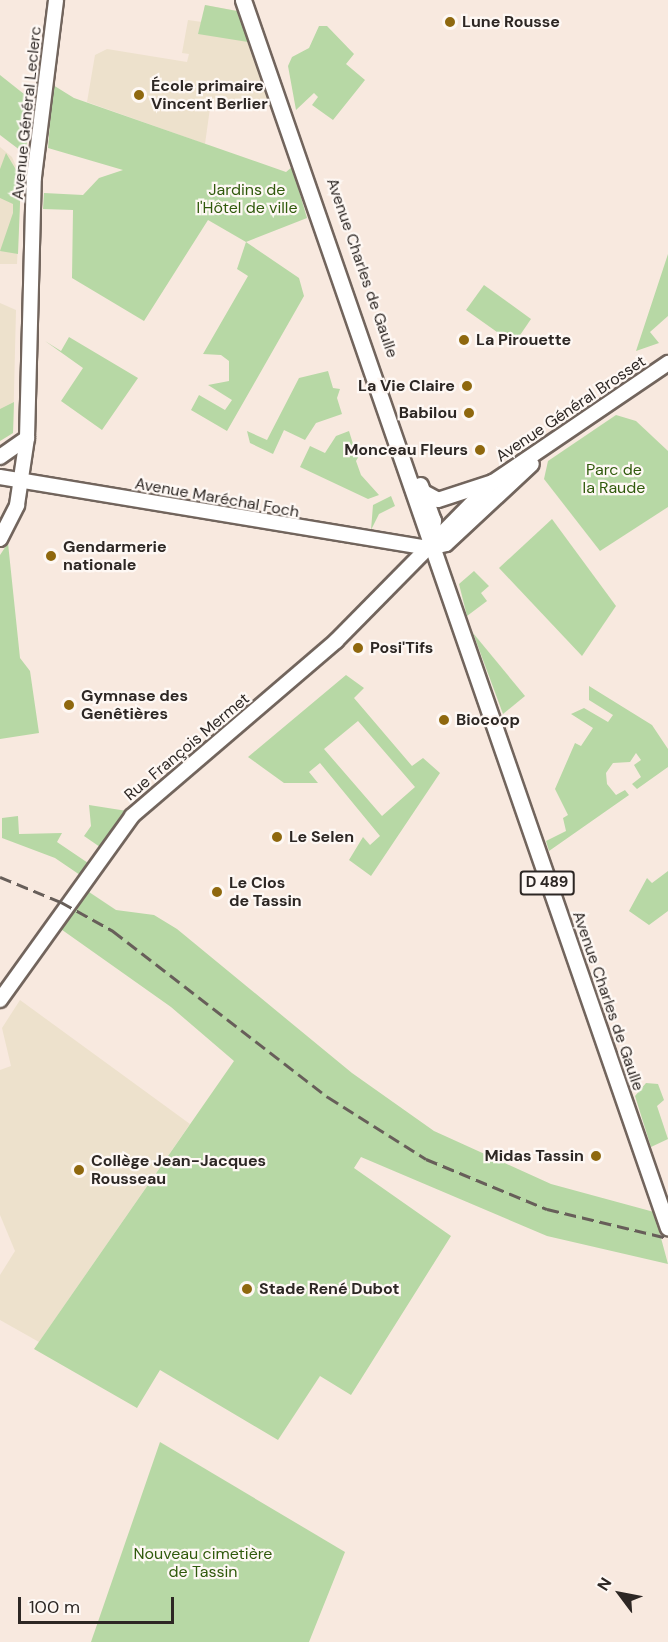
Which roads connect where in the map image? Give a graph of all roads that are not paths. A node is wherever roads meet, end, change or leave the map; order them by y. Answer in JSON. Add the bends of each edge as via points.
{"nodes":[{"id":1,"x":56,"y":0,"type":"edge"},
{"id":2,"x":243,"y":0,"type":"edge"},
{"id":3,"x":251,"y":0,"type":"edge"},
{"id":4,"x":668,"y":363,"type":"edge"},
{"id":5,"x":668,"y":373,"type":"edge"},
{"id":6,"x":27,"y":438,"type":"junction"},
{"id":7,"x":0,"y":457,"type":"edge"},
{"id":8,"x":0,"y":477,"type":"edge"},
{"id":9,"x":22,"y":481,"type":"junction"},
{"id":10,"x":494,"y":482,"type":"junction"},
{"id":11,"x":422,"y":491,"type":"junction"},
{"id":12,"x":0,"y":539,"type":"edge"},
{"id":13,"x":429,"y":548,"type":"junction"},
{"id":14,"x":0,"y":1000,"type":"edge"},
{"id":15,"x":668,"y":1228,"type":"edge"}],
"edges":[{"from":1,"to":6,"type":"main road","name":"Avenue Général Leclerc","via":[[34,177]]},
{"from":2,"to":13,"type":"main road","name":"Avenue Charles de Gaulle"},
{"from":3,"to":11,"type":"main road","name":"Avenue Charles de Gaulle"},
{"from":4,"to":10,"type":"main road","name":"Avenue Général Brosset"},
{"from":5,"to":13,"type":"main road","name":"Avenue Général Brosset","via":[[551,450],[446,544]]},
{"from":6,"to":7,"type":"main road"},
{"from":6,"to":9,"type":"main road","name":"Avenue Général Leclerc"},
{"from":8,"to":9,"type":"main road","name":"Avenue Maréchal Foch"},
{"from":9,"to":12,"type":"main road","name":"Avenue Général Leclerc"},
{"from":9,"to":13,"type":"main road","name":"Avenue Maréchal Foch"},
{"from":10,"to":11,"type":"main road","name":"Avenue Général Brosset","via":[[438,500]]},
{"from":10,"to":13,"type":"main road","name":"Avenue Général Brosset"},
{"from":11,"to":13,"type":"main road","name":"Avenue Charles de Gaulle","via":[[433,520]]},
{"from":13,"to":14,"type":"main road","name":"Rue François Mermet","via":[[336,641],[127,820]]},
{"from":13,"to":15,"type":"main road","name":"Avenue Charles de Gaulle","number":"D 489"}]}
